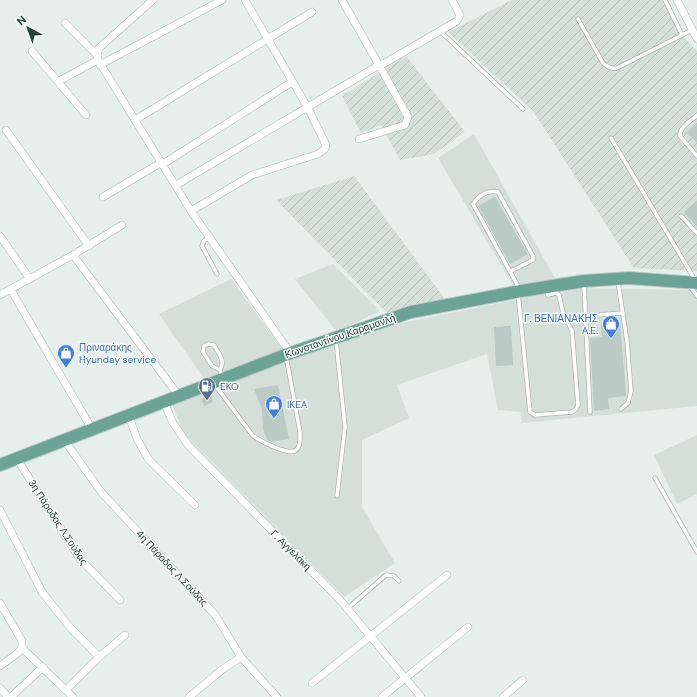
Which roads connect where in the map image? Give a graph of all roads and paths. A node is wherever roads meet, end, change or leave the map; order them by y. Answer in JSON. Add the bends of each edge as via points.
{"nodes":[{"id":1,"x":153,"y":0,"type":"edge"},
{"id":2,"x":222,"y":0,"type":"edge"},
{"id":3,"x":244,"y":0,"type":"edge"},
{"id":4,"x":342,"y":0,"type":"edge"},
{"id":5,"x":452,"y":0,"type":"edge"},
{"id":6,"x":665,"y":0,"type":"edge"},
{"id":7,"x":677,"y":0,"type":"edge"},
{"id":8,"x":312,"y":12,"type":"dead end"},
{"id":9,"x":578,"y":19,"type":"dead end"},
{"id":10,"x":65,"y":23,"type":"dead end"},
{"id":11,"x":440,"y":30,"type":"junction"},
{"id":12,"x":692,"y":30,"type":"junction"},
{"id":13,"x":682,"y":35,"type":"junction"},
{"id":14,"x":267,"y":38,"type":"junction"},
{"id":15,"x":697,"y":39,"type":"edge"},
{"id":16,"x":32,"y":51,"type":"dead end"},
{"id":17,"x":98,"y":60,"type":"junction"},
{"id":18,"x":379,"y":65,"type":"junction"},
{"id":19,"x":59,"y":81,"type":"junction"},
{"id":20,"x":292,"y":82,"type":"junction"},
{"id":21,"x":308,"y":108,"type":"junction"},
{"id":22,"x":523,"y":109,"type":"dead end"},
{"id":23,"x":86,"y":115,"type":"dead end"},
{"id":24,"x":697,"y":115,"type":"edge"},
{"id":25,"x":135,"y":120,"type":"junction"},
{"id":26,"x":6,"y":130,"type":"dead end"},
{"id":27,"x":612,"y":138,"type":"dead end"},
{"id":28,"x":359,"y":139,"type":"dead end"},
{"id":29,"x":697,"y":156,"type":"edge"},
{"id":30,"x":162,"y":163,"type":"junction"},
{"id":31,"x":176,"y":185,"type":"junction"},
{"id":32,"x":103,"y":197,"type":"dead end"},
{"id":33,"x":191,"y":211,"type":"junction"},
{"id":34,"x":681,"y":216,"type":"dead end"},
{"id":35,"x":122,"y":225,"type":"dead end"},
{"id":36,"x":697,"y":233,"type":"edge"},
{"id":37,"x":0,"y":236,"type":"edge"},
{"id":38,"x":209,"y":238,"type":"junction"},
{"id":39,"x":89,"y":246,"type":"junction"},
{"id":40,"x":73,"y":255,"type":"junction"},
{"id":41,"x":511,"y":271,"type":"junction"},
{"id":42,"x":217,"y":274,"type":"dead end"},
{"id":43,"x":30,"y":279,"type":"junction"},
{"id":44,"x":618,"y":279,"type":"junction"},
{"id":45,"x":584,"y":281,"type":"junction"},
{"id":46,"x":694,"y":283,"type":"edge"},
{"id":47,"x":545,"y":287,"type":"junction"},
{"id":48,"x":11,"y":290,"type":"junction"},
{"id":49,"x":520,"y":291,"type":"junction"},
{"id":50,"x":0,"y":295,"type":"edge"},
{"id":51,"x":697,"y":296,"type":"edge"},
{"id":52,"x":623,"y":313,"type":"junction"},
{"id":53,"x":585,"y":316,"type":"junction"},
{"id":54,"x":336,"y":338,"type":"junction"},
{"id":55,"x":288,"y":354,"type":"junction"},
{"id":56,"x":219,"y":377,"type":"junction"},
{"id":57,"x":179,"y":396,"type":"junction"},
{"id":58,"x":164,"y":402,"type":"junction"},
{"id":59,"x":621,"y":409,"type":"dead end"},
{"id":60,"x":590,"y":412,"type":"dead end"},
{"id":61,"x":129,"y":416,"type":"junction"},
{"id":62,"x":93,"y":431,"type":"junction"},
{"id":63,"x":65,"y":441,"type":"junction"},
{"id":64,"x":18,"y":459,"type":"junction"},
{"id":65,"x":0,"y":465,"type":"edge"},
{"id":66,"x":655,"y":478,"type":"dead end"},
{"id":67,"x":337,"y":496,"type":"dead end"},
{"id":68,"x":195,"y":505,"type":"dead end"},
{"id":69,"x":0,"y":510,"type":"edge"},
{"id":70,"x":697,"y":552,"type":"edge"},
{"id":71,"x":448,"y":575,"type":"dead end"},
{"id":72,"x":399,"y":581,"type":"dead end"},
{"id":73,"x":120,"y":600,"type":"dead end"},
{"id":74,"x":0,"y":604,"type":"edge"},
{"id":75,"x":348,"y":608,"type":"junction"},
{"id":76,"x":468,"y":627,"type":"dead end"},
{"id":77,"x":125,"y":635,"type":"dead end"},
{"id":78,"x":372,"y":636,"type":"junction"},
{"id":79,"x":22,"y":648,"type":"junction"},
{"id":80,"x":99,"y":657,"type":"junction"},
{"id":81,"x":241,"y":657,"type":"junction"},
{"id":82,"x":0,"y":666,"type":"edge"},
{"id":83,"x":43,"y":667,"type":"junction"},
{"id":84,"x":406,"y":677,"type":"junction"},
{"id":85,"x":524,"y":680,"type":"dead end"},
{"id":86,"x":312,"y":683,"type":"dead end"},
{"id":87,"x":0,"y":688,"type":"edge"},
{"id":88,"x":66,"y":690,"type":"junction"},
{"id":89,"x":10,"y":697,"type":"edge"},
{"id":90,"x":73,"y":697,"type":"edge"},
{"id":91,"x":189,"y":697,"type":"edge"},
{"id":92,"x":277,"y":697,"type":"edge"},
{"id":93,"x":382,"y":697,"type":"edge"},
{"id":94,"x":421,"y":697,"type":"edge"},
{"id":95,"x":503,"y":697,"type":"edge"}],
"edges":[{"from":1,"to":17,"type":"street","via":[[99,48]]},
{"from":2,"to":17,"type":"street"},
{"from":3,"to":14,"type":"street"},
{"from":4,"to":18,"type":"street"},
{"from":5,"to":11,"type":"street","via":[[459,11],[459,18]]},
{"from":6,"to":13,"type":"lane"},
{"from":7,"to":12,"type":"street"},
{"from":8,"to":14,"type":"street"},
{"from":9,"to":13,"type":"lane","via":[[603,63],[613,68]]},
{"from":10,"to":17,"type":"street"},
{"from":11,"to":18,"type":"street"},
{"from":11,"to":22,"type":"lane"},
{"from":12,"to":13,"type":"lane"},
{"from":12,"to":15,"type":"street"},
{"from":14,"to":20,"type":"street"},
{"from":14,"to":25,"type":"street"},
{"from":16,"to":19,"type":"street"},
{"from":17,"to":19,"type":"street"},
{"from":17,"to":25,"type":"street"},
{"from":18,"to":21,"type":"street"},
{"from":18,"to":28,"type":"street","via":[[408,117],[408,122]]},
{"from":19,"to":23,"type":"street"},
{"from":20,"to":21,"type":"street"},
{"from":20,"to":30,"type":"street"},
{"from":21,"to":31,"type":"street"},
{"from":21,"to":33,"type":"street","via":[[326,145],[322,152],[252,175]]},
{"from":24,"to":29,"type":"lane","via":[[681,129],[680,136]]},
{"from":25,"to":30,"type":"street"},
{"from":26,"to":39,"type":"street"},
{"from":27,"to":46,"type":"lane"},
{"from":30,"to":31,"type":"street"},
{"from":30,"to":32,"type":"street"},
{"from":31,"to":33,"type":"street"},
{"from":33,"to":38,"type":"street"},
{"from":34,"to":36,"type":"lane"},
{"from":35,"to":39,"type":"street"},
{"from":37,"to":43,"type":"street"},
{"from":38,"to":42,"type":"lane","via":[[202,246]]},
{"from":38,"to":55,"type":"street"},
{"from":39,"to":40,"type":"street"},
{"from":40,"to":43,"type":"street"},
{"from":40,"to":57,"type":"street"},
{"from":41,"to":41,"type":"lane","via":[[474,204],[487,192],[498,192],[533,256],[533,260]]},
{"from":41,"to":49,"type":"lane"},
{"from":43,"to":48,"type":"street"},
{"from":44,"to":45,"type":"main road","name":"Κωνσταντίνου Καραμανλή"},
{"from":44,"to":46,"type":"main road","name":"Κωνσταντίνου Καραμανλή"},
{"from":44,"to":52,"type":"lane"},
{"from":45,"to":47,"type":"main road","name":"Κωνσταντίνου Καραμανλή"},
{"from":45,"to":53,"type":"lane"},
{"from":46,"to":51,"type":"lane"},
{"from":47,"to":49,"type":"main road","name":"Κωνσταντίνου Καραμανλή"},
{"from":47,"to":49,"type":"lane","via":[[548,294],[559,295],[563,313],[572,331],[578,405],[572,412],[535,415],[530,412]]},
{"from":48,"to":50,"type":"street"},
{"from":48,"to":62,"type":"street"},
{"from":49,"to":54,"type":"main road","name":"Κωνσταντίνου Καραμανλή","via":[[411,312]]},
{"from":52,"to":53,"type":"lane"},
{"from":52,"to":59,"type":"lane","via":[[631,391],[628,402]]},
{"from":53,"to":60,"type":"lane"},
{"from":54,"to":55,"type":"main road","name":"Κωνσταντίνου Καραμανλή"},
{"from":54,"to":67,"type":"lane","via":[[345,427]]},
{"from":55,"to":56,"type":"main road","name":"Κωνσταντίνου Καραμανλή"},
{"from":55,"to":56,"type":"lane","via":[[300,432],[299,448],[295,452],[260,441],[254,436]]},
{"from":56,"to":56,"type":"lane","via":[[222,358],[214,345],[208,344],[204,346],[203,352]]},
{"from":56,"to":57,"type":"main road","name":"Κωνσταντίνου Καραμανλή"},
{"from":57,"to":58,"type":"main road","name":"Κωνσταντίνου Καραμανλή"},
{"from":58,"to":61,"type":"main road","name":"Κωνσταντίνου Καραμανλή"},
{"from":58,"to":75,"type":"street","name":"Γ. Αγγελάκη","via":[[173,423],[188,445]]},
{"from":61,"to":62,"type":"main road","name":"Κωνσταντίνου Καραμανλή"},
{"from":61,"to":68,"type":"street","via":[[137,440],[149,460]]},
{"from":62,"to":63,"type":"main road","name":"Κωνσταντίνου Καραμανλή"},
{"from":63,"to":64,"type":"main road","name":"Κωνσταντίνου Καραμανλή"},
{"from":63,"to":81,"type":"street","name":"4η Πάροδος Λ.Σούδας","via":[[102,493],[216,616]]},
{"from":64,"to":65,"type":"main road","name":"Κωνσταντίνου Καραμανλή"},
{"from":64,"to":73,"type":"street","name":"3η Πάροδος Λ.Σούδας","via":[[80,559]]},
{"from":66,"to":70,"type":"lane"},
{"from":69,"to":80,"type":"street","via":[[42,592],[68,625]]},
{"from":71,"to":78,"type":"street"},
{"from":72,"to":75,"type":"lane","via":[[394,576],[386,575]]},
{"from":74,"to":79,"type":"street","via":[[22,641]]},
{"from":75,"to":78,"type":"street","name":"Γ. Αγγελάκη"},
{"from":76,"to":84,"type":"street"},
{"from":77,"to":80,"type":"street"},
{"from":78,"to":84,"type":"street","name":"Γ. Αγγελάκη"},
{"from":78,"to":86,"type":"street"},
{"from":79,"to":82,"type":"street"},
{"from":79,"to":83,"type":"street"},
{"from":80,"to":88,"type":"street"},
{"from":81,"to":91,"type":"street"},
{"from":81,"to":92,"type":"street","name":"4η Πάροδος Λ.Σούδας"},
{"from":83,"to":88,"type":"street"},
{"from":83,"to":89,"type":"street"},
{"from":84,"to":93,"type":"street"},
{"from":84,"to":94,"type":"street","name":"Γ. Αγγελάκη"},
{"from":85,"to":95,"type":"street"},
{"from":87,"to":89,"type":"street"},
{"from":88,"to":90,"type":"street"}]}
